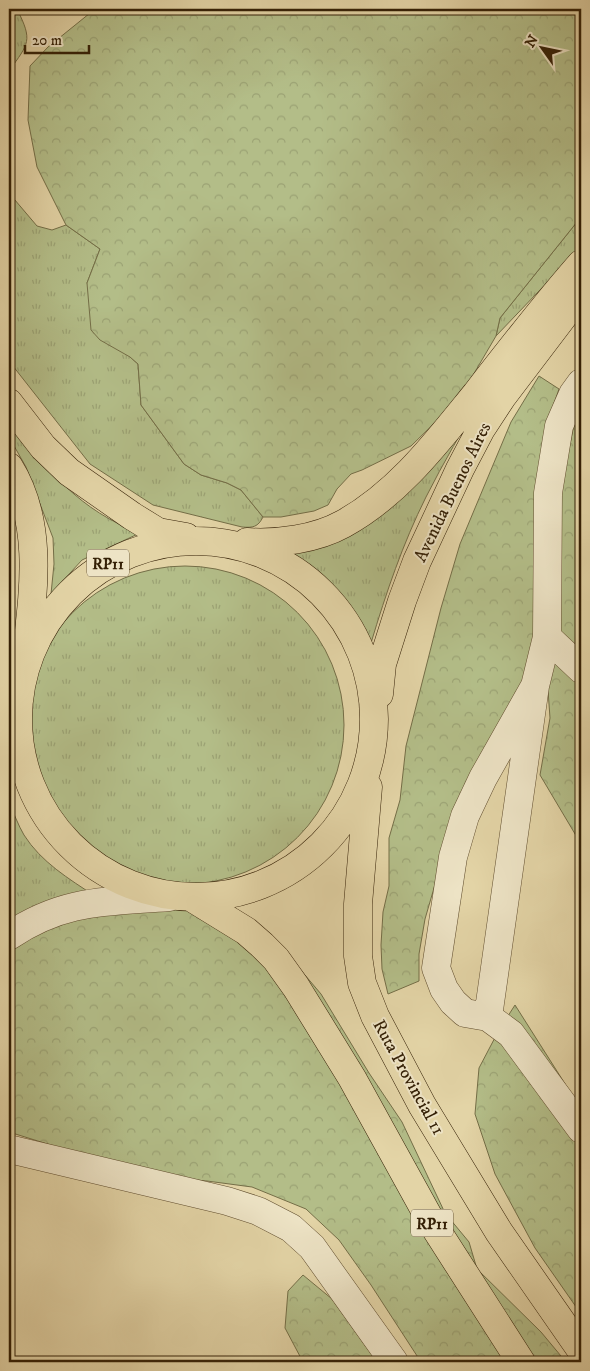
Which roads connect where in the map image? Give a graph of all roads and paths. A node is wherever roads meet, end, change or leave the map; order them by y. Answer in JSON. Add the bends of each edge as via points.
{"nodes":[{"id":1,"x":581,"y":264,"type":"edge"},
{"id":2,"x":581,"y":293,"type":"edge"},
{"id":3,"x":581,"y":383,"type":"edge"},
{"id":4,"x":9,"y":403,"type":"edge"},
{"id":5,"x":9,"y":467,"type":"edge"},
{"id":6,"x":197,"y":540,"type":"junction"},
{"id":7,"x":226,"y":542,"type":"junction"},
{"id":8,"x":548,"y":637,"type":"junction"},
{"id":9,"x":581,"y":669,"type":"edge"},
{"id":10,"x":24,"y":671,"type":"junction"},
{"id":11,"x":535,"y":686,"type":"junction"},
{"id":12,"x":376,"y":715,"type":"junction"},
{"id":13,"x":17,"y":726,"type":"junction"},
{"id":14,"x":9,"y":757,"type":"edge"},
{"id":15,"x":370,"y":765,"type":"junction"},
{"id":16,"x":182,"y":898,"type":"junction"},
{"id":17,"x":9,"y":936,"type":"edge"},
{"id":18,"x":488,"y":1016,"type":"junction"},
{"id":19,"x":581,"y":1129,"type":"edge"},
{"id":20,"x":9,"y":1149,"type":"edge"},
{"id":21,"x":581,"y":1350,"type":"edge"},
{"id":22,"x":394,"y":1362,"type":"edge"},
{"id":23,"x":521,"y":1362,"type":"edge"}],
"edges":[{"from":1,"to":7,"type":"main road","name":"Avenida Buenos Aires","via":[[439,440],[395,487],[342,524],[323,532],[268,542]]},
{"from":2,"to":12,"type":"main road","name":"Avenida Buenos Aires","via":[[502,397],[460,469],[402,601],[382,664]]},
{"from":3,"to":8,"type":"street","via":[[559,426],[548,493]]},
{"from":4,"to":6,"type":"main road","number":"RP11","via":[[43,447],[69,472],[158,532]]},
{"from":5,"to":10,"type":"main road","number":"RP11","via":[[29,514],[34,547],[32,604]]},
{"from":6,"to":7,"type":"main road","number":"RP11"},
{"from":6,"to":10,"type":"main road","number":"RP11","via":[[151,546],[108,563],[93,574],[71,592],[42,628]]},
{"from":7,"to":12,"type":"main road","number":"RP11","via":[[273,556],[315,584],[328,598],[347,621],[368,666]]},
{"from":8,"to":9,"type":"street"},
{"from":8,"to":11,"type":"street"},
{"from":10,"to":13,"type":"main road","number":"RP11"},
{"from":11,"to":18,"type":"street"},
{"from":11,"to":18,"type":"street","via":[[465,816],[453,857],[436,968],[453,1002],[465,1013]]},
{"from":12,"to":15,"type":"main road","number":"RP11"},
{"from":13,"to":14,"type":"street"},
{"from":13,"to":16,"type":"main road","number":"RP11","via":[[26,775],[47,819],[73,849],[122,883]]},
{"from":15,"to":16,"type":"main road","number":"RP11","via":[[351,809],[322,846],[285,875],[241,893]]},
{"from":15,"to":21,"type":"main road","name":"Ruta Provincial 11","number":"RP11","via":[[358,904],[358,956],[362,983],[375,1016],[422,1105],[499,1232]]},
{"from":16,"to":17,"type":"street","via":[[77,905],[27,924]]},
{"from":16,"to":23,"type":"main road","number":"RP11","via":[[246,931],[276,959],[352,1078],[432,1223]]},
{"from":18,"to":19,"type":"street","via":[[511,1034]]},
{"from":20,"to":22,"type":"street","via":[[227,1201],[258,1211],[290,1228],[312,1247]]}]}
